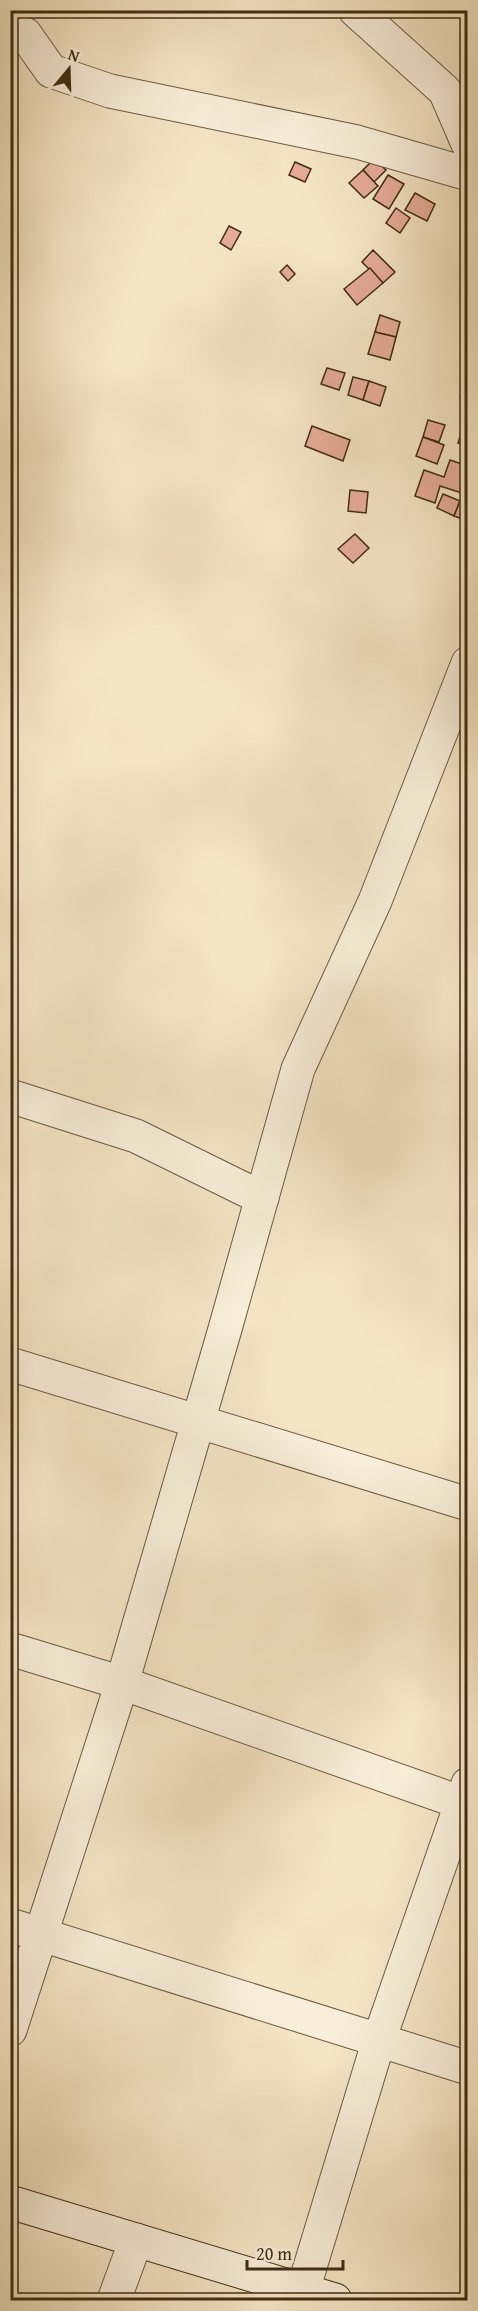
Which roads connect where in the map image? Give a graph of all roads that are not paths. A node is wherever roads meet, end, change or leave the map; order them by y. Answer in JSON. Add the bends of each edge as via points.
{"nodes":[{"id":1,"x":355,"y":10,"type":"edge"},
{"id":2,"x":10,"y":32,"type":"edge"},
{"id":3,"x":468,"y":144,"type":"edge"},
{"id":4,"x":468,"y":174,"type":"edge"},
{"id":5,"x":468,"y":663,"type":"edge"},
{"id":6,"x":10,"y":1096,"type":"edge"},
{"id":7,"x":262,"y":1198,"type":"junction"},
{"id":8,"x":10,"y":1364,"type":"edge"},
{"id":9,"x":199,"y":1420,"type":"junction"},
{"id":10,"x":468,"y":1504,"type":"edge"},
{"id":11,"x":10,"y":1649,"type":"edge"},
{"id":12,"x":122,"y":1683,"type":"junction"},
{"id":13,"x":465,"y":1797,"type":"edge"},
{"id":14,"x":10,"y":1925,"type":"edge"},
{"id":15,"x":42,"y":1934,"type":"junction"},
{"id":16,"x":10,"y":2030,"type":"edge"},
{"id":17,"x":379,"y":2040,"type":"junction"},
{"id":18,"x":468,"y":2068,"type":"edge"},
{"id":19,"x":10,"y":2202,"type":"edge"},
{"id":20,"x":136,"y":2240,"type":"junction"},
{"id":21,"x":302,"y":2296,"type":"edge"},
{"id":22,"x":114,"y":2301,"type":"edge"},
{"id":23,"x":335,"y":2301,"type":"edge"}],
"edges":[{"from":1,"to":3,"type":"street","via":[[445,91]]},
{"from":2,"to":4,"type":"street","via":[[26,34],[51,71],[110,91],[357,142]]},
{"from":5,"to":7,"type":"street","via":[[375,901],[298,1069]]},
{"from":6,"to":7,"type":"street","via":[[136,1136]]},
{"from":7,"to":9,"type":"street"},
{"from":8,"to":9,"type":"street"},
{"from":9,"to":10,"type":"street"},
{"from":9,"to":12,"type":"street"},
{"from":11,"to":12,"type":"street"},
{"from":12,"to":13,"type":"street"},
{"from":12,"to":15,"type":"street"},
{"from":13,"to":17,"type":"street"},
{"from":14,"to":15,"type":"street"},
{"from":15,"to":16,"type":"street"},
{"from":15,"to":17,"type":"street"},
{"from":17,"to":18,"type":"street"},
{"from":17,"to":21,"type":"street"},
{"from":19,"to":20,"type":"street"},
{"from":20,"to":21,"type":"street"},
{"from":20,"to":22,"type":"street"},
{"from":21,"to":23,"type":"street"}]}
